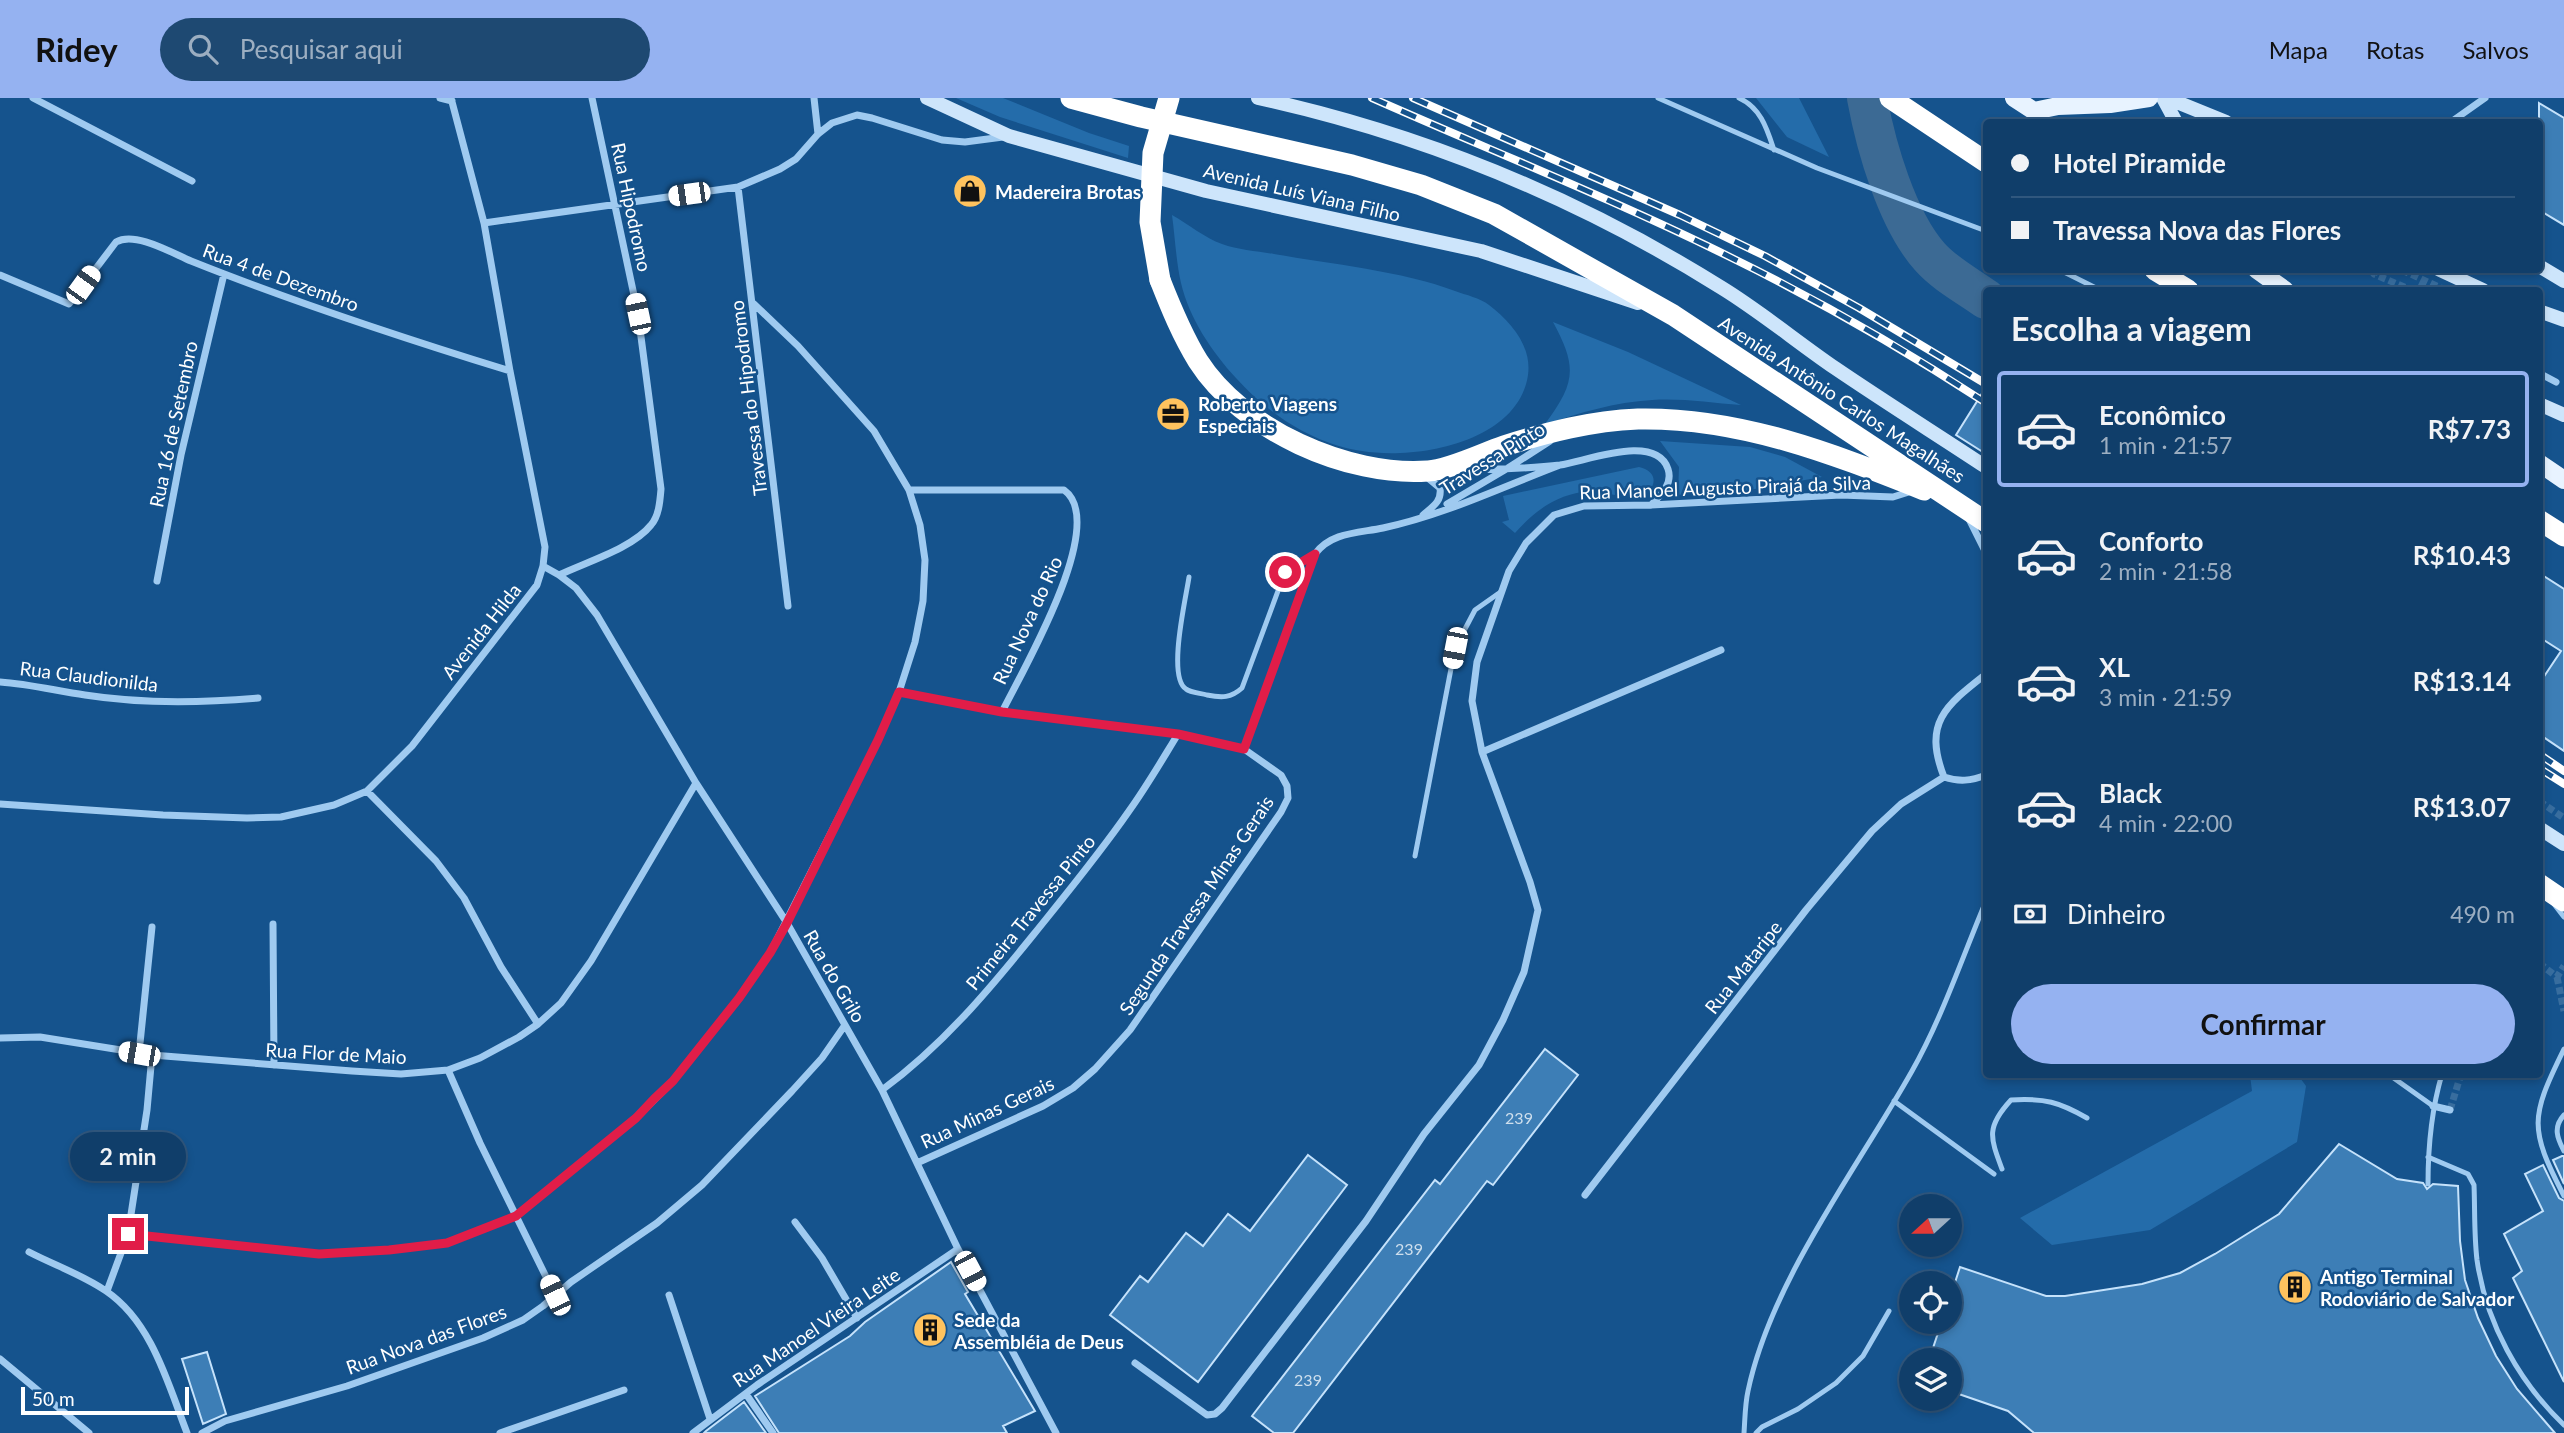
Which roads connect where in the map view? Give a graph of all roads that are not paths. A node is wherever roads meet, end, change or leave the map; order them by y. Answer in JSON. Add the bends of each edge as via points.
{"nodes":[{"id":1,"x":33,"y":98,"type":"edge"},
{"id":2,"x":440,"y":98,"type":"edge"},
{"id":3,"x":593,"y":98,"type":"edge"},
{"id":4,"x":814,"y":98,"type":"edge"},
{"id":5,"x":927,"y":98,"type":"edge"},
{"id":6,"x":1071,"y":98,"type":"edge"},
{"id":7,"x":1091,"y":98,"type":"edge"},
{"id":8,"x":1169,"y":98,"type":"edge"},
{"id":9,"x":1258,"y":98,"type":"edge"},
{"id":10,"x":1658,"y":98,"type":"edge"},
{"id":11,"x":1739,"y":98,"type":"edge"},
{"id":12,"x":1890,"y":98,"type":"edge"},
{"id":13,"x":2014,"y":98,"type":"edge"},
{"id":14,"x":2149,"y":98,"type":"edge"},
{"id":15,"x":2165,"y":98,"type":"edge"},
{"id":16,"x":2485,"y":98,"type":"edge"},
{"id":17,"x":451,"y":100,"type":"edge"},
{"id":18,"x":2030,"y":104,"type":"edge"},
{"id":19,"x":2059,"y":109,"type":"edge"},
{"id":20,"x":1141,"y":117,"type":"junction"},
{"id":21,"x":2175,"y":119,"type":"edge"},
{"id":22,"x":2218,"y":119,"type":"edge"},
{"id":23,"x":2456,"y":119,"type":"edge"},
{"id":24,"x":818,"y":134,"type":"junction"},
{"id":25,"x":1009,"y":136,"type":"junction"},
{"id":26,"x":1774,"y":150,"type":"junction"},
{"id":27,"x":1983,"y":160,"type":"edge"},
{"id":28,"x":192,"y":181,"type":"dead end"},
{"id":29,"x":738,"y":187,"type":"junction"},
{"id":30,"x":616,"y":205,"type":"junction"},
{"id":31,"x":484,"y":223,"type":"junction"},
{"id":32,"x":1983,"y":230,"type":"edge"},
{"id":33,"x":2543,"y":268,"type":"edge"},
{"id":34,"x":2066,"y":273,"type":"edge"},
{"id":35,"x":2160,"y":273,"type":"edge"},
{"id":36,"x":2261,"y":273,"type":"edge"},
{"id":37,"x":2447,"y":273,"type":"edge"},
{"id":38,"x":224,"y":274,"type":"junction"},
{"id":39,"x":0,"y":275,"type":"edge"},
{"id":40,"x":2564,"y":281,"type":"edge"},
{"id":41,"x":2095,"y":287,"type":"edge"},
{"id":42,"x":2183,"y":287,"type":"edge"},
{"id":43,"x":2281,"y":287,"type":"edge"},
{"id":44,"x":2477,"y":287,"type":"edge"},
{"id":45,"x":754,"y":304,"type":"junction"},
{"id":46,"x":2543,"y":312,"type":"edge"},
{"id":47,"x":1673,"y":315,"type":"junction"},
{"id":48,"x":2564,"y":320,"type":"edge"},
{"id":49,"x":510,"y":372,"type":"junction"},
{"id":50,"x":2543,"y":375,"type":"edge"},
{"id":51,"x":2556,"y":383,"type":"dead end"},
{"id":52,"x":2543,"y":406,"type":"edge"},
{"id":53,"x":2564,"y":415,"type":"edge"},
{"id":54,"x":1571,"y":427,"type":"junction"},
{"id":55,"x":1560,"y":465,"type":"junction"},
{"id":56,"x":1983,"y":465,"type":"edge"},
{"id":57,"x":2543,"y":466,"type":"edge"},
{"id":58,"x":1508,"y":468,"type":"junction"},
{"id":59,"x":1422,"y":471,"type":"junction"},
{"id":60,"x":2564,"y":480,"type":"edge"},
{"id":61,"x":1919,"y":488,"type":"junction"},
{"id":62,"x":909,"y":490,"type":"junction"},
{"id":63,"x":1651,"y":505,"type":"junction"},
{"id":64,"x":1962,"y":506,"type":"junction"},
{"id":65,"x":1424,"y":516,"type":"junction"},
{"id":66,"x":1983,"y":520,"type":"edge"},
{"id":67,"x":2543,"y":523,"type":"edge"},
{"id":68,"x":2564,"y":536,"type":"edge"},
{"id":69,"x":1983,"y":547,"type":"edge"},
{"id":70,"x":1315,"y":554,"type":"junction"},
{"id":71,"x":543,"y":566,"type":"junction"},
{"id":72,"x":559,"y":575,"type":"junction"},
{"id":73,"x":1189,"y":577,"type":"dead end"},
{"id":74,"x":157,"y":581,"type":"dead end"},
{"id":75,"x":1502,"y":591,"type":"junction"},
{"id":76,"x":788,"y":606,"type":"dead end"},
{"id":77,"x":1721,"y":650,"type":"dead end"},
{"id":78,"x":1983,"y":677,"type":"edge"},
{"id":79,"x":0,"y":682,"type":"edge"},
{"id":80,"x":899,"y":692,"type":"junction"},
{"id":81,"x":258,"y":698,"type":"dead end"},
{"id":82,"x":1002,"y":712,"type":"junction"},
{"id":83,"x":1178,"y":734,"type":"junction"},
{"id":84,"x":1244,"y":749,"type":"junction"},
{"id":85,"x":1482,"y":752,"type":"junction"},
{"id":86,"x":1983,"y":776,"type":"edge"},
{"id":87,"x":1944,"y":777,"type":"junction"},
{"id":88,"x":696,"y":783,"type":"junction"},
{"id":89,"x":367,"y":791,"type":"junction"},
{"id":90,"x":0,"y":804,"type":"edge"},
{"id":91,"x":2543,"y":831,"type":"edge"},
{"id":92,"x":2564,"y":844,"type":"edge"},
{"id":93,"x":1415,"y":856,"type":"dead end"},
{"id":94,"x":2543,"y":887,"type":"edge"},
{"id":95,"x":2543,"y":889,"type":"edge"},
{"id":96,"x":2564,"y":901,"type":"edge"},
{"id":97,"x":1983,"y":908,"type":"edge"},
{"id":98,"x":2564,"y":917,"type":"edge"},
{"id":99,"x":787,"y":923,"type":"junction"},
{"id":100,"x":273,"y":924,"type":"dead end"},
{"id":101,"x":152,"y":927,"type":"dead end"},
{"id":102,"x":538,"y":1024,"type":"junction"},
{"id":103,"x":845,"y":1025,"type":"junction"},
{"id":104,"x":1130,"y":1030,"type":"joint"},
{"id":105,"x":0,"y":1038,"type":"edge"},
{"id":106,"x":2564,"y":1049,"type":"edge"},
{"id":107,"x":139,"y":1054,"type":"junction"},
{"id":108,"x":152,"y":1055,"type":"junction"},
{"id":109,"x":274,"y":1065,"type":"junction"},
{"id":110,"x":448,"y":1070,"type":"junction"},
{"id":111,"x":2393,"y":1078,"type":"edge"},
{"id":112,"x":2441,"y":1078,"type":"edge"},
{"id":113,"x":882,"y":1090,"type":"junction"},
{"id":114,"x":1894,"y":1101,"type":"junction"},
{"id":115,"x":2433,"y":1107,"type":"junction"},
{"id":116,"x":2450,"y":1110,"type":"dead end"},
{"id":117,"x":2564,"y":1115,"type":"edge"},
{"id":118,"x":2087,"y":1118,"type":"dead end"},
{"id":119,"x":2564,"y":1151,"type":"edge"},
{"id":120,"x":2428,"y":1157,"type":"junction"},
{"id":121,"x":917,"y":1163,"type":"junction"},
{"id":122,"x":2002,"y":1169,"type":"dead end"},
{"id":123,"x":1994,"y":1174,"type":"dead end"},
{"id":124,"x":2428,"y":1184,"type":"dead end"},
{"id":125,"x":1585,"y":1195,"type":"dead end"},
{"id":126,"x":2564,"y":1196,"type":"edge"},
{"id":127,"x":516,"y":1216,"type":"junction"},
{"id":128,"x":795,"y":1222,"type":"dead end"},
{"id":129,"x":128,"y":1234,"type":"junction"},
{"id":130,"x":958,"y":1249,"type":"junction"},
{"id":131,"x":29,"y":1252,"type":"dead end"},
{"id":132,"x":107,"y":1291,"type":"junction"},
{"id":133,"x":555,"y":1295,"type":"junction"},
{"id":134,"x":669,"y":1295,"type":"dead end"},
{"id":135,"x":1889,"y":1311,"type":"dead end"},
{"id":136,"x":858,"y":1318,"type":"junction"},
{"id":137,"x":3,"y":1362,"type":"edge"},
{"id":138,"x":1135,"y":1363,"type":"dead end"},
{"id":139,"x":0,"y":1373,"type":"edge"},
{"id":140,"x":624,"y":1390,"type":"dead end"},
{"id":141,"x":746,"y":1394,"type":"junction"},
{"id":142,"x":710,"y":1419,"type":"junction"},
{"id":143,"x":2564,"y":1425,"type":"edge"},
{"id":144,"x":89,"y":1433,"type":"edge"},
{"id":145,"x":187,"y":1433,"type":"edge"},
{"id":146,"x":202,"y":1433,"type":"edge"},
{"id":147,"x":500,"y":1433,"type":"edge"},
{"id":148,"x":693,"y":1433,"type":"edge"},
{"id":149,"x":773,"y":1433,"type":"edge"},
{"id":150,"x":1056,"y":1433,"type":"edge"},
{"id":151,"x":1744,"y":1433,"type":"edge"},
{"id":152,"x":1756,"y":1433,"type":"edge"}],
"edges":[{"from":1,"to":28,"type":"street"},
{"from":2,"to":17,"type":"street"},
{"from":3,"to":30,"type":"street","name":"Rua Hipodromo"},
{"from":4,"to":24,"type":"street"},
{"from":5,"to":25,"type":"main road","name":"Avenida Luís Viana Filho"},
{"from":6,"to":20,"type":"highway"},
{"from":7,"to":20,"type":"highway"},
{"from":8,"to":59,"type":"highway","bridge":true,"via":[[1153,153],[1150,222],[1160,280],[1200,363],[1233,400],[1308,448],[1364,466]]},
{"from":9,"to":56,"type":"main road","via":[[1430,147],[1567,202],[1724,289]]},
{"from":10,"to":26,"type":"lane"},
{"from":11,"to":26,"type":"lane","via":[[1763,119]]},
{"from":12,"to":27,"type":"highway"},
{"from":13,"to":18,"type":"main road"},
{"from":14,"to":19,"type":"main road"},
{"from":15,"to":21,"type":"main road"},
{"from":15,"to":22,"type":"main road"},
{"from":16,"to":23,"type":"street"},
{"from":17,"to":31,"type":"street","name":"Avenida Hilda"},
{"from":18,"to":19,"type":"main road"},
{"from":20,"to":47,"type":"highway","name":"Avenida Antônio Carlos Magalhães","via":[[1352,165],[1421,186],[1494,214]]},
{"from":24,"to":25,"type":"street","via":[[832,123],[857,116],[942,141]]},
{"from":24,"to":29,"type":"street","via":[[796,159]]},
{"from":25,"to":47,"type":"main road","name":"Avenida Luís Viana Filho","via":[[1206,191],[1481,251]]},
{"from":26,"to":32,"type":"lane"},
{"from":29,"to":30,"type":"street"},
{"from":29,"to":45,"type":"street","name":"Travessa do Hipodromo"},
{"from":30,"to":31,"type":"street"},
{"from":30,"to":72,"type":"street","name":"Rua Hipodromo","via":[[638,314],[661,489],[659,508],[641,534]]},
{"from":31,"to":49,"type":"street","name":"Avenida Hilda"},
{"from":33,"to":40,"type":"main road"},
{"from":34,"to":41,"type":"lane"},
{"from":35,"to":42,"type":"highway"},
{"from":36,"to":43,"type":"main road"},
{"from":37,"to":44,"type":"main road"},
{"from":38,"to":39,"type":"street","name":"Rua 4 de Dezembro","via":[[137,239],[121,239],[69,304]]},
{"from":38,"to":49,"type":"street","name":"Rua 4 de Dezembro"},
{"from":38,"to":74,"type":"street","name":"Rua 16 de Setembro"},
{"from":45,"to":62,"type":"street","via":[[874,431]]},
{"from":45,"to":76,"type":"street","name":"Travessa do Hipodromo"},
{"from":46,"to":48,"type":"main road"},
{"from":47,"to":64,"type":"highway","name":"Avenida Antônio Carlos Magalhães"},
{"from":49,"to":71,"type":"street","name":"Avenida Hilda","via":[[545,547]]},
{"from":50,"to":51,"type":"street"},
{"from":52,"to":53,"type":"main road"},
{"from":54,"to":58,"type":"street","name":"Travessa Pinto"},
{"from":54,"to":59,"type":"highway"},
{"from":54,"to":61,"type":"highway","via":[[1636,419],[1701,421],[1797,443]]},
{"from":55,"to":58,"type":"street"},
{"from":55,"to":63,"type":"street","via":[[1631,451],[1660,455],[1669,479]]},
{"from":55,"to":65,"type":"street","name":"Travessa Pinto"},
{"from":57,"to":60,"type":"main road"},
{"from":58,"to":59,"type":"street"},
{"from":58,"to":65,"type":"street","name":"Travessa Pinto"},
{"from":59,"to":65,"type":"street","name":"Travessa Pinto","via":[[1440,488],[1441,495]]},
{"from":61,"to":63,"type":"street","name":"Rua Manoel Augusto Pirajá da Silva","via":[[1893,497],[1841,495]]},
{"from":61,"to":64,"type":"highway"},
{"from":62,"to":80,"type":"street","via":[[925,560],[923,601]]},
{"from":62,"to":82,"type":"street","name":"Rua Nova do Rio","via":[[1064,490],[1076,506],[1078,534],[1071,565]]},
{"from":63,"to":75,"type":"street","name":"Rua Manoel Augusto Pirajá da Silva","via":[[1584,506],[1554,515],[1526,543]]},
{"from":64,"to":66,"type":"highway","name":"Avenida Antônio Carlos Magalhães"},
{"from":64,"to":69,"type":"street"},
{"from":65,"to":70,"type":"street","name":"Travessa Pinto","via":[[1345,534],[1322,545]]},
{"from":67,"to":68,"type":"highway"},
{"from":70,"to":73,"type":"lane","via":[[1285,572],[1242,688],[1233,696],[1186,690],[1181,684],[1176,667]]},
{"from":70,"to":84,"type":"street"},
{"from":71,"to":72,"type":"street","name":"Rua do Grilo"},
{"from":71,"to":89,"type":"street","name":"Avenida Hilda","via":[[537,585],[412,746]]},
{"from":72,"to":88,"type":"street","name":"Rua do Grilo","via":[[597,614]]},
{"from":75,"to":85,"type":"street","name":"Rua Manoel Augusto Pirajá da Silva","via":[[1477,662],[1472,701]]},
{"from":75,"to":93,"type":"lane","via":[[1475,610],[1455,648]]},
{"from":77,"to":85,"type":"street"},
{"from":78,"to":87,"type":"street","via":[[1954,701],[1938,726],[1936,755]]},
{"from":79,"to":81,"type":"street","name":"Rua Claudionilda","via":[[86,695],[194,703]]},
{"from":80,"to":82,"type":"street"},
{"from":80,"to":99,"type":"street"},
{"from":82,"to":83,"type":"street"},
{"from":83,"to":84,"type":"street"},
{"from":83,"to":113,"type":"street","name":"Primeira Travessa Pinto","via":[[1130,810],[987,992],[943,1040]]},
{"from":84,"to":104,"type":"street","name":"Segunda Travessa Minas Gerais","via":[[1281,775],[1287,798]]},
{"from":85,"to":138,"type":"street","name":"Rua Manoel Augusto Pirajá da Silva","via":[[1538,910],[1524,972],[1479,1065],[1222,1408],[1207,1415]]},
{"from":86,"to":87,"type":"street","via":[[1956,781]]},
{"from":87,"to":125,"type":"street","name":"Rua Mataripe","via":[[1901,804],[1872,831]]},
{"from":88,"to":99,"type":"street","name":"Rua do Grilo"},
{"from":88,"to":102,"type":"street","name":"Rua Flor de Maio","via":[[592,961],[561,1003]]},
{"from":89,"to":90,"type":"street","name":"Avenida Hilda","via":[[334,805],[281,817]]},
{"from":89,"to":102,"type":"street","via":[[436,861],[464,898]]},
{"from":91,"to":92,"type":"main road"},
{"from":94,"to":96,"type":"highway"},
{"from":95,"to":98,"type":"lane"},
{"from":97,"to":114,"type":"lane","via":[[1930,1035]]},
{"from":99,"to":103,"type":"street","name":"Rua do Grilo"},
{"from":99,"to":127,"type":"street","via":[[739,998],[673,1081],[636,1118]]},
{"from":100,"to":109,"type":"street"},
{"from":101,"to":107,"type":"street"},
{"from":102,"to":110,"type":"street","name":"Rua Flor de Maio","via":[[480,1058]]},
{"from":103,"to":113,"type":"street","name":"Rua do Grilo"},
{"from":103,"to":133,"type":"street","name":"Rua Nova das Flores","via":[[822,1058],[702,1185],[648,1230]]},
{"from":104,"to":121,"type":"street","name":"Rua Minas Gerais","via":[[1073,1088]]},
{"from":105,"to":107,"type":"street","name":"Rua Flor de Maio","via":[[40,1037]]},
{"from":106,"to":126,"type":"lane","via":[[2537,1122],[2539,1143]]},
{"from":107,"to":108,"type":"street","name":"Rua Flor de Maio"},
{"from":108,"to":109,"type":"street","name":"Rua Flor de Maio"},
{"from":108,"to":129,"type":"street"},
{"from":109,"to":110,"type":"street","name":"Rua Flor de Maio","via":[[401,1074]]},
{"from":110,"to":127,"type":"street"},
{"from":111,"to":115,"type":"lane"},
{"from":112,"to":115,"type":"lane"},
{"from":113,"to":121,"type":"street","name":"Rua do Grilo"},
{"from":114,"to":123,"type":"lane"},
{"from":114,"to":151,"type":"lane","via":[[1781,1297],[1747,1392]]},
{"from":115,"to":116,"type":"street"},
{"from":115,"to":120,"type":"lane"},
{"from":117,"to":119,"type":"lane","via":[[2557,1132]]},
{"from":118,"to":122,"type":"lane","via":[[2060,1103],[2037,1098],[2011,1100],[1997,1115],[1991,1140]]},
{"from":120,"to":124,"type":"lane"},
{"from":120,"to":143,"type":"lane","via":[[2468,1174],[2474,1185],[2477,1259],[2491,1317],[2522,1374]]},
{"from":121,"to":130,"type":"street","name":"Rua do Grilo"},
{"from":127,"to":129,"type":"street","via":[[447,1243],[319,1254]]},
{"from":127,"to":133,"type":"street"},
{"from":128,"to":136,"type":"street"},
{"from":129,"to":132,"type":"street"},
{"from":130,"to":136,"type":"street","name":"Rua Manoel Vieira Leite"},
{"from":130,"to":150,"type":"street","name":"Rua do Grilo"},
{"from":131,"to":132,"type":"street"},
{"from":132,"to":145,"type":"street","via":[[147,1334]]},
{"from":133,"to":146,"type":"street","name":"Rua Nova das Flores","via":[[523,1320],[482,1338],[225,1421]]},
{"from":134,"to":142,"type":"street"},
{"from":135,"to":152,"type":"lane","via":[[1863,1356],[1836,1383]]},
{"from":136,"to":141,"type":"street","name":"Rua Manoel Vieira Leite"},
{"from":137,"to":139,"type":"street"},
{"from":137,"to":144,"type":"street"},
{"from":140,"to":147,"type":"street"},
{"from":141,"to":142,"type":"street","name":"Rua Manoel Vieira Leite"},
{"from":141,"to":149,"type":"street"},
{"from":142,"to":148,"type":"street","name":"Rua Manoel Vieira Leite"}]}
